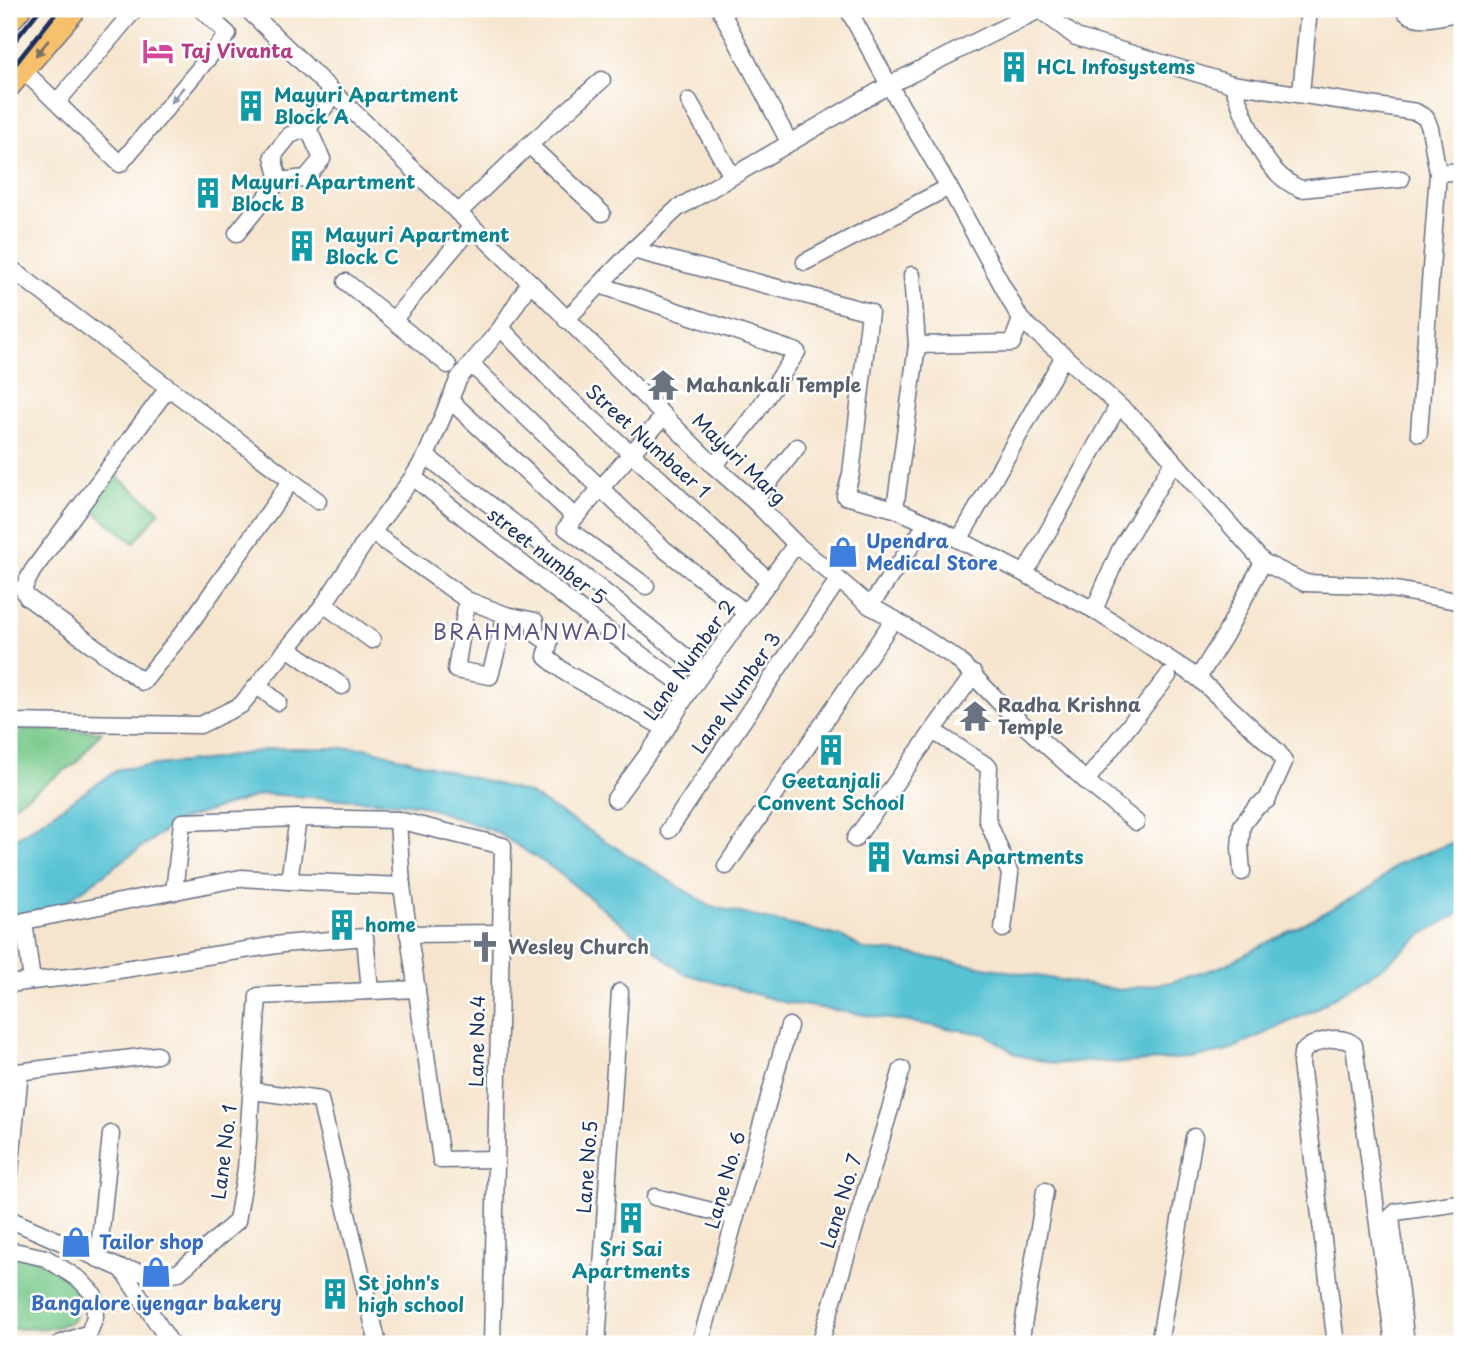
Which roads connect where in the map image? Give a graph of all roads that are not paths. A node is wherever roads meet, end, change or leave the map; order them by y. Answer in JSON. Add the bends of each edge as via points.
{"nodes":[{"id":1,"x":20,"y":9,"type":"edge"},
{"id":2,"x":76,"y":9,"type":"edge"},
{"id":3,"x":135,"y":9,"type":"edge"},
{"id":4,"x":201,"y":9,"type":"edge"},
{"id":5,"x":247,"y":9,"type":"edge"},
{"id":6,"x":720,"y":9,"type":"edge"},
{"id":7,"x":848,"y":9,"type":"edge"},
{"id":8,"x":1039,"y":9,"type":"edge"},
{"id":9,"x":1308,"y":9,"type":"edge"},
{"id":10,"x":1403,"y":9,"type":"edge"},
{"id":11,"x":1462,"y":12,"type":"edge"},
{"id":12,"x":9,"y":22,"type":"edge"},
{"id":13,"x":23,"y":70,"type":"junction"},
{"id":14,"x":602,"y":80,"type":"dead end"},
{"id":15,"x":1232,"y":83,"type":"junction"},
{"id":16,"x":889,"y":85,"type":"junction"},
{"id":17,"x":9,"y":88,"type":"edge"},
{"id":18,"x":1301,"y":93,"type":"junction"},
{"id":19,"x":335,"y":94,"type":"junction"},
{"id":20,"x":57,"y":102,"type":"junction"},
{"id":21,"x":689,"y":102,"type":"dead end"},
{"id":22,"x":307,"y":128,"type":"junction"},
{"id":23,"x":789,"y":142,"type":"junction"},
{"id":24,"x":528,"y":145,"type":"junction"},
{"id":25,"x":1462,"y":171,"type":"edge"},
{"id":26,"x":1437,"y":173,"type":"junction"},
{"id":27,"x":732,"y":176,"type":"junction"},
{"id":28,"x":1401,"y":179,"type":"dead end"},
{"id":29,"x":279,"y":181,"type":"junction"},
{"id":30,"x":949,"y":187,"type":"junction"},
{"id":31,"x":458,"y":213,"type":"junction"},
{"id":32,"x":602,"y":213,"type":"dead end"},
{"id":33,"x":472,"y":226,"type":"junction"},
{"id":34,"x":237,"y":233,"type":"dead end"},
{"id":35,"x":633,"y":250,"type":"junction"},
{"id":36,"x":805,"y":262,"type":"dead end"},
{"id":37,"x":9,"y":267,"type":"edge"},
{"id":38,"x":912,"y":275,"type":"dead end"},
{"id":39,"x":346,"y":282,"type":"dead end"},
{"id":40,"x":530,"y":282,"type":"junction"},
{"id":41,"x":600,"y":285,"type":"junction"},
{"id":42,"x":394,"y":319,"type":"junction"},
{"id":43,"x":566,"y":320,"type":"junction"},
{"id":44,"x":1020,"y":320,"type":"junction"},
{"id":45,"x":501,"y":328,"type":"junction"},
{"id":46,"x":918,"y":345,"type":"junction"},
{"id":47,"x":1064,"y":356,"type":"junction"},
{"id":48,"x":471,"y":364,"type":"junction"},
{"id":49,"x":448,"y":365,"type":"dead end"},
{"id":50,"x":168,"y":388,"type":"junction"},
{"id":51,"x":450,"y":401,"type":"junction"},
{"id":52,"x":1118,"y":406,"type":"junction"},
{"id":53,"x":664,"y":416,"type":"junction"},
{"id":54,"x":1419,"y":433,"type":"dead end"},
{"id":55,"x":797,"y":447,"type":"dead end"},
{"id":56,"x":631,"y":454,"type":"junction"},
{"id":57,"x":426,"y":456,"type":"junction"},
{"id":58,"x":1174,"y":461,"type":"junction"},
{"id":59,"x":713,"y":466,"type":"junction"},
{"id":60,"x":413,"y":477,"type":"junction"},
{"id":61,"x":291,"y":481,"type":"junction"},
{"id":62,"x":602,"y":487,"type":"junction"},
{"id":63,"x":317,"y":501,"type":"dead end"},
{"id":64,"x":754,"y":502,"type":"junction"},
{"id":65,"x":895,"y":509,"type":"junction"},
{"id":66,"x":575,"y":517,"type":"junction"},
{"id":67,"x":927,"y":523,"type":"junction"},
{"id":68,"x":373,"y":533,"type":"junction"},
{"id":69,"x":959,"y":540,"type":"junction"},
{"id":70,"x":796,"y":544,"type":"junction"},
{"id":71,"x":1263,"y":562,"type":"junction"},
{"id":72,"x":1025,"y":573,"type":"junction"},
{"id":73,"x":838,"y":580,"type":"junction"},
{"id":74,"x":771,"y":582,"type":"junction"},
{"id":75,"x":646,"y":586,"type":"dead end"},
{"id":76,"x":467,"y":600,"type":"junction"},
{"id":77,"x":1462,"y":602,"type":"edge"},
{"id":78,"x":324,"y":604,"type":"junction"},
{"id":79,"x":870,"y":606,"type":"junction"},
{"id":80,"x":1094,"y":610,"type":"junction"},
{"id":81,"x":747,"y":613,"type":"junction"},
{"id":82,"x":506,"y":615,"type":"junction"},
{"id":83,"x":894,"y":618,"type":"junction"},
{"id":84,"x":372,"y":640,"type":"dead end"},
{"id":85,"x":289,"y":649,"type":"junction"},
{"id":86,"x":704,"y":671,"type":"junction"},
{"id":87,"x":974,"y":674,"type":"junction"},
{"id":88,"x":1168,"y":676,"type":"dead end"},
{"id":89,"x":1198,"y":678,"type":"junction"},
{"id":90,"x":342,"y":686,"type":"dead end"},
{"id":91,"x":258,"y":687,"type":"junction"},
{"id":92,"x":690,"y":690,"type":"junction"},
{"id":93,"x":278,"y":702,"type":"dead end"},
{"id":94,"x":9,"y":722,"type":"edge"},
{"id":95,"x":666,"y":729,"type":"junction"},
{"id":96,"x":933,"y":731,"type":"junction"},
{"id":97,"x":1086,"y":781,"type":"junction"},
{"id":98,"x":615,"y":799,"type":"dead end"},
{"id":99,"x":298,"y":818,"type":"junction"},
{"id":100,"x":398,"y":820,"type":"junction"},
{"id":101,"x":1136,"y":821,"type":"dead end"},
{"id":102,"x":669,"y":830,"type":"dead end"},
{"id":103,"x":855,"y":839,"type":"dead end"},
{"id":104,"x":726,"y":866,"type":"dead end"},
{"id":105,"x":1242,"y":873,"type":"dead end"},
{"id":106,"x":289,"y":881,"type":"junction"},
{"id":107,"x":402,"y":886,"type":"junction"},
{"id":108,"x":174,"y":892,"type":"junction"},
{"id":109,"x":1003,"y":929,"type":"dead end"},
{"id":110,"x":501,"y":933,"type":"junction"},
{"id":111,"x":408,"y":934,"type":"junction"},
{"id":112,"x":32,"y":981,"type":"junction"},
{"id":113,"x":9,"y":984,"type":"edge"},
{"id":114,"x":417,"y":989,"type":"junction"},
{"id":115,"x":370,"y":991,"type":"junction"},
{"id":116,"x":620,"y":992,"type":"dead end"},
{"id":117,"x":789,"y":1026,"type":"dead end"},
{"id":118,"x":156,"y":1055,"type":"dead end"},
{"id":119,"x":901,"y":1069,"type":"dead end"},
{"id":120,"x":14,"y":1073,"type":"edge"},
{"id":121,"x":253,"y":1091,"type":"junction"},
{"id":122,"x":111,"y":1134,"type":"dead end"},
{"id":123,"x":1194,"y":1137,"type":"dead end"},
{"id":124,"x":495,"y":1158,"type":"junction"},
{"id":125,"x":9,"y":1182,"type":"edge"},
{"id":126,"x":1045,"y":1191,"type":"dead end"},
{"id":127,"x":655,"y":1197,"type":"dead end"},
{"id":128,"x":1462,"y":1205,"type":"edge"},
{"id":129,"x":736,"y":1217,"type":"junction"},
{"id":130,"x":9,"y":1219,"type":"edge"},
{"id":131,"x":9,"y":1250,"type":"edge"},
{"id":132,"x":98,"y":1259,"type":"junction"},
{"id":133,"x":122,"y":1269,"type":"junction"},
{"id":134,"x":59,"y":1344,"type":"edge"},
{"id":135,"x":171,"y":1344,"type":"edge"},
{"id":136,"x":378,"y":1344,"type":"edge"},
{"id":137,"x":492,"y":1344,"type":"edge"},
{"id":138,"x":597,"y":1344,"type":"edge"},
{"id":139,"x":700,"y":1344,"type":"edge"},
{"id":140,"x":820,"y":1344,"type":"edge"},
{"id":141,"x":1020,"y":1344,"type":"edge"},
{"id":142,"x":1158,"y":1344,"type":"edge"},
{"id":143,"x":1336,"y":1344,"type":"edge"},
{"id":144,"x":1394,"y":1344,"type":"edge"},
{"id":145,"x":1406,"y":1344,"type":"edge"}],
"edges":[{"from":1,"to":12,"type":"main road"},
{"from":2,"to":13,"type":"main road","one_way":true},
{"from":3,"to":20,"type":"street"},
{"from":4,"to":20,"type":"street","one_way":true,"via":[[228,34],[120,164]]},
{"from":5,"to":19,"type":"street","name":"Mayuri Marg"},
{"from":6,"to":23,"type":"street"},
{"from":7,"to":16,"type":"street"},
{"from":8,"to":15,"type":"street","via":[[1076,37]]},
{"from":8,"to":16,"type":"street"},
{"from":9,"to":18,"type":"street"},
{"from":10,"to":11,"type":"street","via":[[1420,19]]},
{"from":13,"to":17,"type":"main road"},
{"from":13,"to":20,"type":"street"},
{"from":14,"to":24,"type":"street"},
{"from":15,"to":18,"type":"street"},
{"from":15,"to":28,"type":"street","via":[[1264,158],[1289,185],[1301,189]]},
{"from":16,"to":23,"type":"street"},
{"from":16,"to":30,"type":"street"},
{"from":18,"to":26,"type":"street","via":[[1416,112],[1426,118],[1430,128]]},
{"from":19,"to":22,"type":"street"},
{"from":19,"to":31,"type":"street","name":"Mayuri Marg"},
{"from":21,"to":27,"type":"street"},
{"from":22,"to":29,"type":"street","via":[[290,135],[273,156]]},
{"from":22,"to":29,"type":"street","via":[[322,159],[306,178]]},
{"from":23,"to":27,"type":"street"},
{"from":24,"to":31,"type":"street"},
{"from":24,"to":32,"type":"street"},
{"from":25,"to":26,"type":"street"},
{"from":26,"to":54,"type":"street"},
{"from":27,"to":35,"type":"street","via":[[678,208]]},
{"from":29,"to":34,"type":"street"},
{"from":30,"to":36,"type":"street"},
{"from":30,"to":44,"type":"street"},
{"from":31,"to":33,"type":"street","name":"Mayuri Marg"},
{"from":33,"to":40,"type":"street","name":"Mayuri Marg"},
{"from":33,"to":42,"type":"street"},
{"from":35,"to":41,"type":"street"},
{"from":35,"to":65,"type":"street","via":[[870,312],[845,496]]},
{"from":37,"to":50,"type":"street"},
{"from":38,"to":46,"type":"street"},
{"from":39,"to":42,"type":"street"},
{"from":40,"to":43,"type":"street","name":"Mayuri Marg"},
{"from":40,"to":45,"type":"street"},
{"from":41,"to":43,"type":"street"},
{"from":41,"to":59,"type":"street","via":[[797,352]]},
{"from":42,"to":49,"type":"street"},
{"from":43,"to":53,"type":"street","name":"Mayuri Marg"},
{"from":44,"to":46,"type":"street","via":[[1012,343]]},
{"from":44,"to":47,"type":"street"},
{"from":45,"to":48,"type":"street"},
{"from":45,"to":56,"type":"street","name":"Street Numbaer 1"},
{"from":46,"to":65,"type":"street"},
{"from":47,"to":52,"type":"street"},
{"from":47,"to":69,"type":"street"},
{"from":48,"to":51,"type":"street","via":[[459,378]]},
{"from":48,"to":62,"type":"street"},
{"from":50,"to":61,"type":"street"},
{"from":50,"to":61,"type":"street","via":[[33,570],[23,589],[27,597],[143,682]]},
{"from":51,"to":57,"type":"street"},
{"from":51,"to":66,"type":"street"},
{"from":52,"to":58,"type":"street"},
{"from":52,"to":72,"type":"street"},
{"from":53,"to":56,"type":"street"},
{"from":53,"to":59,"type":"street","name":"Mayuri Marg"},
{"from":55,"to":64,"type":"street"},
{"from":56,"to":62,"type":"street"},
{"from":56,"to":74,"type":"street","name":"Street Numbaer 1"},
{"from":57,"to":60,"type":"street"},
{"from":57,"to":86,"type":"street"},
{"from":58,"to":71,"type":"street"},
{"from":58,"to":80,"type":"street","via":[[1120,550]]},
{"from":59,"to":64,"type":"street","name":"Mayuri Marg"},
{"from":60,"to":68,"type":"street"},
{"from":60,"to":92,"type":"street","name":"street number 5","via":[[597,623]]},
{"from":61,"to":63,"type":"street"},
{"from":62,"to":66,"type":"street"},
{"from":62,"to":81,"type":"street","via":[[664,549]]},
{"from":64,"to":70,"type":"street","name":"Mayuri Marg"},
{"from":65,"to":67,"type":"street"},
{"from":66,"to":75,"type":"street","via":[[566,528]]},
{"from":67,"to":69,"type":"street"},
{"from":67,"to":79,"type":"street"},
{"from":68,"to":76,"type":"street"},
{"from":68,"to":78,"type":"street"},
{"from":69,"to":72,"type":"street"},
{"from":70,"to":73,"type":"street","name":"Mayuri Marg"},
{"from":70,"to":74,"type":"street","name":"Lane Number 2"},
{"from":71,"to":77,"type":"street","via":[[1305,583],[1369,585]]},
{"from":71,"to":89,"type":"street"},
{"from":72,"to":80,"type":"street"},
{"from":73,"to":79,"type":"street","name":"Mayuri Marg"},
{"from":73,"to":102,"type":"street","name":"Lane Number 3"},
{"from":74,"to":81,"type":"street","name":"Lane Number 2"},
{"from":76,"to":82,"type":"street"},
{"from":76,"to":82,"type":"street","via":[[456,670],[490,676]]},
{"from":78,"to":84,"type":"street"},
{"from":78,"to":85,"type":"street"},
{"from":79,"to":83,"type":"street","name":"Mayuri Marg"},
{"from":80,"to":89,"type":"street"},
{"from":81,"to":86,"type":"street","name":"Lane Number 2"},
{"from":82,"to":95,"type":"street","via":[[535,621],[535,633],[549,643],[546,657],[566,673]]},
{"from":83,"to":87,"type":"street","name":"Mayuri Marg"},
{"from":83,"to":104,"type":"street"},
{"from":85,"to":90,"type":"street"},
{"from":85,"to":91,"type":"street"},
{"from":86,"to":92,"type":"street","name":"Lane Number 2"},
{"from":87,"to":96,"type":"street"},
{"from":87,"to":97,"type":"street","name":"Mayuri Marg"},
{"from":88,"to":97,"type":"street"},
{"from":89,"to":105,"type":"street","via":[[1284,762],[1267,800],[1242,825]]},
{"from":91,"to":93,"type":"street"},
{"from":91,"to":94,"type":"street","via":[[241,705],[200,725]]},
{"from":92,"to":95,"type":"street","name":"Lane Number 2"},
{"from":95,"to":98,"type":"street","name":"Lane Number 2"},
{"from":96,"to":103,"type":"street"},
{"from":96,"to":109,"type":"street","via":[[989,767],[987,819],[1010,874]]},
{"from":97,"to":101,"type":"street","name":"Mayuri Marg"},
{"from":99,"to":100,"type":"street"},
{"from":99,"to":106,"type":"street"},
{"from":99,"to":108,"type":"street","via":[[182,822]]},
{"from":100,"to":107,"type":"street"},
{"from":100,"to":110,"type":"street","name":"Lane No.4","via":[[503,846]]},
{"from":106,"to":107,"type":"street"},
{"from":106,"to":108,"type":"street","via":[[241,878]]},
{"from":107,"to":111,"type":"street"},
{"from":108,"to":112,"type":"street","via":[[24,921]]},
{"from":110,"to":111,"type":"street"},
{"from":110,"to":124,"type":"street","name":"Lane No.4"},
{"from":111,"to":114,"type":"street"},
{"from":112,"to":113,"type":"street"},
{"from":112,"to":115,"type":"street","via":[[283,944],[365,937]]},
{"from":114,"to":115,"type":"street"},
{"from":114,"to":124,"type":"street","via":[[441,1160]]},
{"from":115,"to":121,"type":"street","name":"Lane No. 1","via":[[258,996]]},
{"from":116,"to":138,"type":"street","name":"Lane No.5"},
{"from":117,"to":129,"type":"street","name":"Lane No. 6"},
{"from":118,"to":120,"type":"street"},
{"from":119,"to":140,"type":"street","name":"Lane No. 7"},
{"from":120,"to":125,"type":"street"},
{"from":121,"to":133,"type":"street","name":"Lane No. 1","via":[[237,1221],[179,1272],[161,1275]]},
{"from":121,"to":136,"type":"street","via":[[320,1100]]},
{"from":122,"to":132,"type":"street"},
{"from":123,"to":142,"type":"street"},
{"from":124,"to":137,"type":"street","name":"Lane No.4"},
{"from":126,"to":141,"type":"street"},
{"from":127,"to":129,"type":"street"},
{"from":128,"to":145,"type":"street","via":[[1396,1212],[1391,1217]]},
{"from":129,"to":139,"type":"street","name":"Lane No. 6"},
{"from":130,"to":132,"type":"street","name":"Lane No. 1"},
{"from":131,"to":134,"type":"street","via":[[46,1258],[94,1295],[95,1317],[89,1333]]},
{"from":132,"to":133,"type":"street","name":"Lane No. 1"},
{"from":133,"to":135,"type":"street"},
{"from":143,"to":144,"type":"street","via":[[1301,1063],[1302,1053],[1313,1044],[1344,1039],[1354,1045]]}]}
